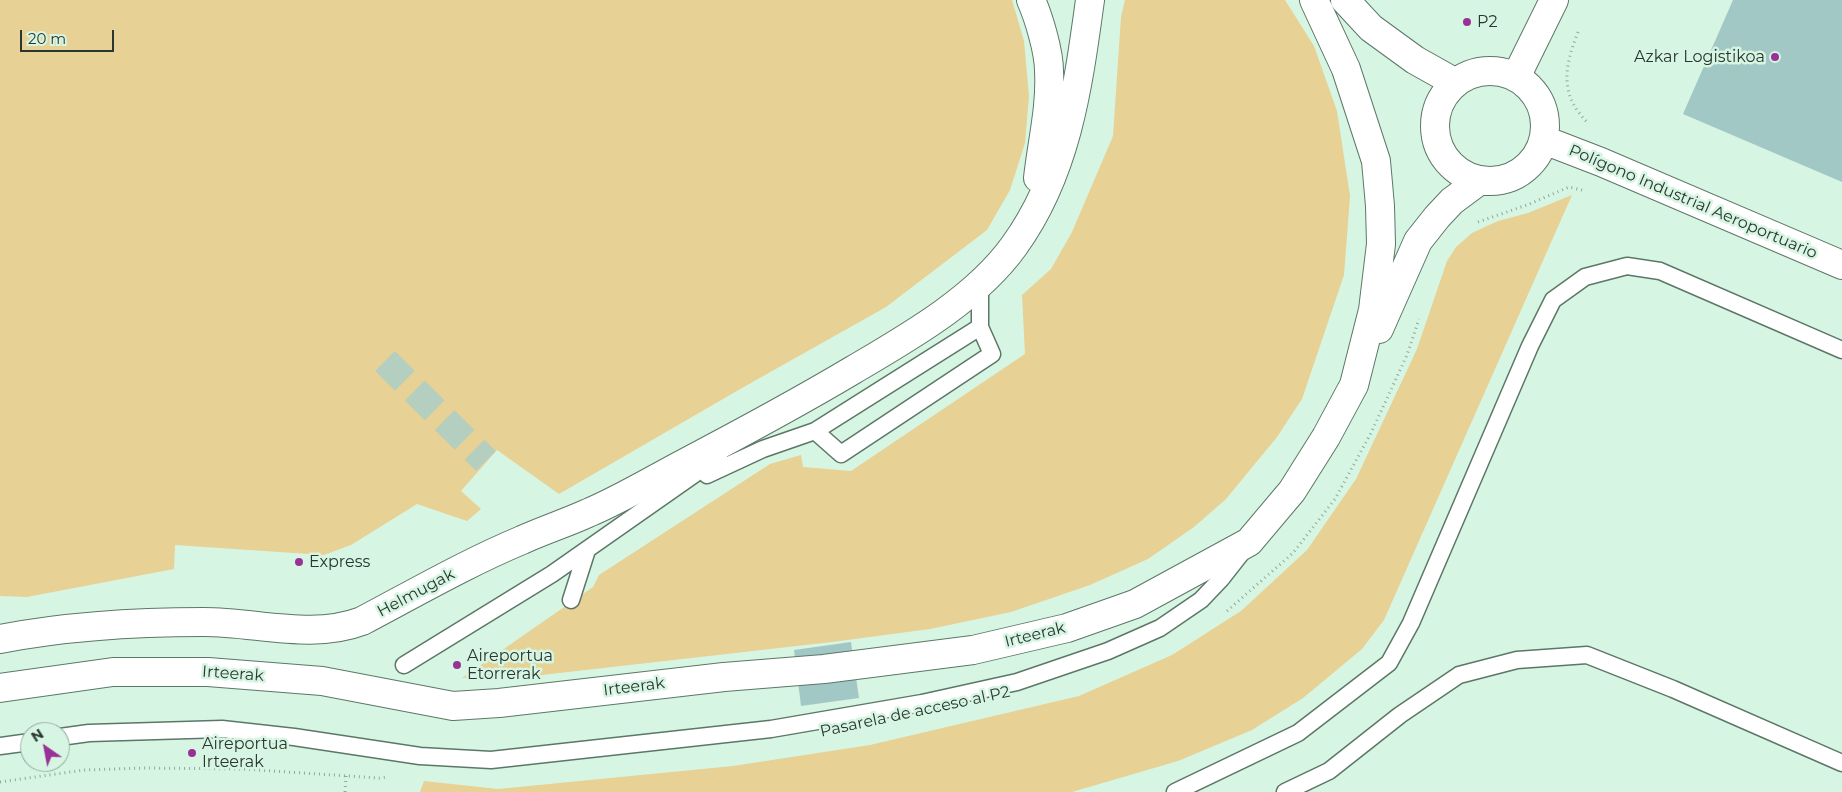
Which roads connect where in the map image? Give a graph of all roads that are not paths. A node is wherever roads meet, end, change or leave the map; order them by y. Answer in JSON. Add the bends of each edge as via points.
{"nodes":[{"id":1,"x":1032,"y":0,"type":"edge"},
{"id":2,"x":1090,"y":0,"type":"edge"},
{"id":3,"x":1314,"y":0,"type":"edge"},
{"id":4,"x":1345,"y":0,"type":"edge"},
{"id":5,"x":1554,"y":0,"type":"edge"},
{"id":6,"x":1516,"y":77,"type":"junction"},
{"id":7,"x":1456,"y":83,"type":"junction"},
{"id":8,"x":1544,"y":140,"type":"junction"},
{"id":9,"x":1480,"y":181,"type":"junction"},
{"id":10,"x":1036,"y":212,"type":"junction"},
{"id":11,"x":1842,"y":265,"type":"edge"},
{"id":12,"x":980,"y":284,"type":"junction"},
{"id":13,"x":980,"y":326,"type":"junction"},
{"id":14,"x":1842,"y":350,"type":"edge"},
{"id":15,"x":1354,"y":385,"type":"junction"},
{"id":16,"x":796,"y":404,"type":"junction"},
{"id":17,"x":815,"y":431,"type":"junction"},
{"id":18,"x":673,"y":490,"type":"junction"},
{"id":19,"x":1249,"y":542,"type":"junction"},
{"id":20,"x":587,"y":550,"type":"junction"},
{"id":21,"x":570,"y":600,"type":"dead end"},
{"id":22,"x":0,"y":639,"type":"edge"},
{"id":23,"x":404,"y":665,"type":"dead end"},
{"id":24,"x":0,"y":688,"type":"edge"},
{"id":25,"x":70,"y":736,"type":"edge"},
{"id":26,"x":20,"y":743,"type":"edge"},
{"id":27,"x":0,"y":746,"type":"edge"},
{"id":28,"x":1842,"y":762,"type":"edge"},
{"id":29,"x":1174,"y":792,"type":"edge"},
{"id":30,"x":1285,"y":792,"type":"edge"}],
"edges":[{"from":1,"to":10,"type":"street","via":[[1050,69]]},
{"from":2,"to":10,"type":"street","name":"Helmugak","via":[[1071,119],[1058,164]]},
{"from":3,"to":15,"type":"street","via":[[1346,69],[1377,170],[1381,244],[1373,310]]},
{"from":4,"to":7,"type":"street","via":[[1371,28],[1415,60]]},
{"from":5,"to":6,"type":"street"},
{"from":6,"to":7,"type":"street","via":[[1496,71],[1475,73]]},
{"from":6,"to":8,"type":"street","via":[[1531,88],[1541,103],[1546,122]]},
{"from":7,"to":9,"type":"street","via":[[1442,98],[1436,118],[1436,139],[1445,158],[1460,173]]},
{"from":8,"to":9,"type":"street","via":[[1535,159],[1520,173],[1500,181]]},
{"from":8,"to":11,"type":"street","name":"Polígono Industrial Aeroportuario"},
{"from":9,"to":15,"type":"street","via":[[1452,202],[1418,241]]},
{"from":10,"to":12,"type":"street","name":"Helmugak","via":[[1014,247]]},
{"from":12,"to":13,"type":"lane"},
{"from":12,"to":16,"type":"street","name":"Helmugak","via":[[933,320]]},
{"from":13,"to":17,"type":"lane"},
{"from":13,"to":17,"type":"lane","via":[[992,354],[841,454]]},
{"from":14,"to":29,"type":"lane","via":[[1660,271],[1627,266],[1585,277],[1553,300],[1530,346],[1411,623],[1388,662],[1298,733]]},
{"from":15,"to":19,"type":"street","via":[[1292,491]]},
{"from":16,"to":18,"type":"lane"},
{"from":16,"to":22,"type":"street","name":"Helmugak","via":[[589,513],[483,557],[346,627],[309,630],[206,622],[159,623],[62,630]]},
{"from":17,"to":18,"type":"lane","via":[[763,449]]},
{"from":18,"to":20,"type":"lane"},
{"from":19,"to":24,"type":"street","name":"Irteerak","via":[[1135,604],[1067,628],[973,650],[824,670],[724,677],[454,706],[322,681],[208,672],[113,672]]},
{"from":19,"to":25,"type":"lane","via":[[1201,600],[1160,628],[1108,650],[1017,682],[922,703],[770,729],[491,760],[420,756],[222,729]]},
{"from":20,"to":21,"type":"lane"},
{"from":20,"to":23,"type":"lane"},
{"from":26,"to":27,"type":"lane"},
{"from":28,"to":30,"type":"lane","via":[[1587,655],[1516,660],[1459,675],[1400,715],[1329,771]]}]}
